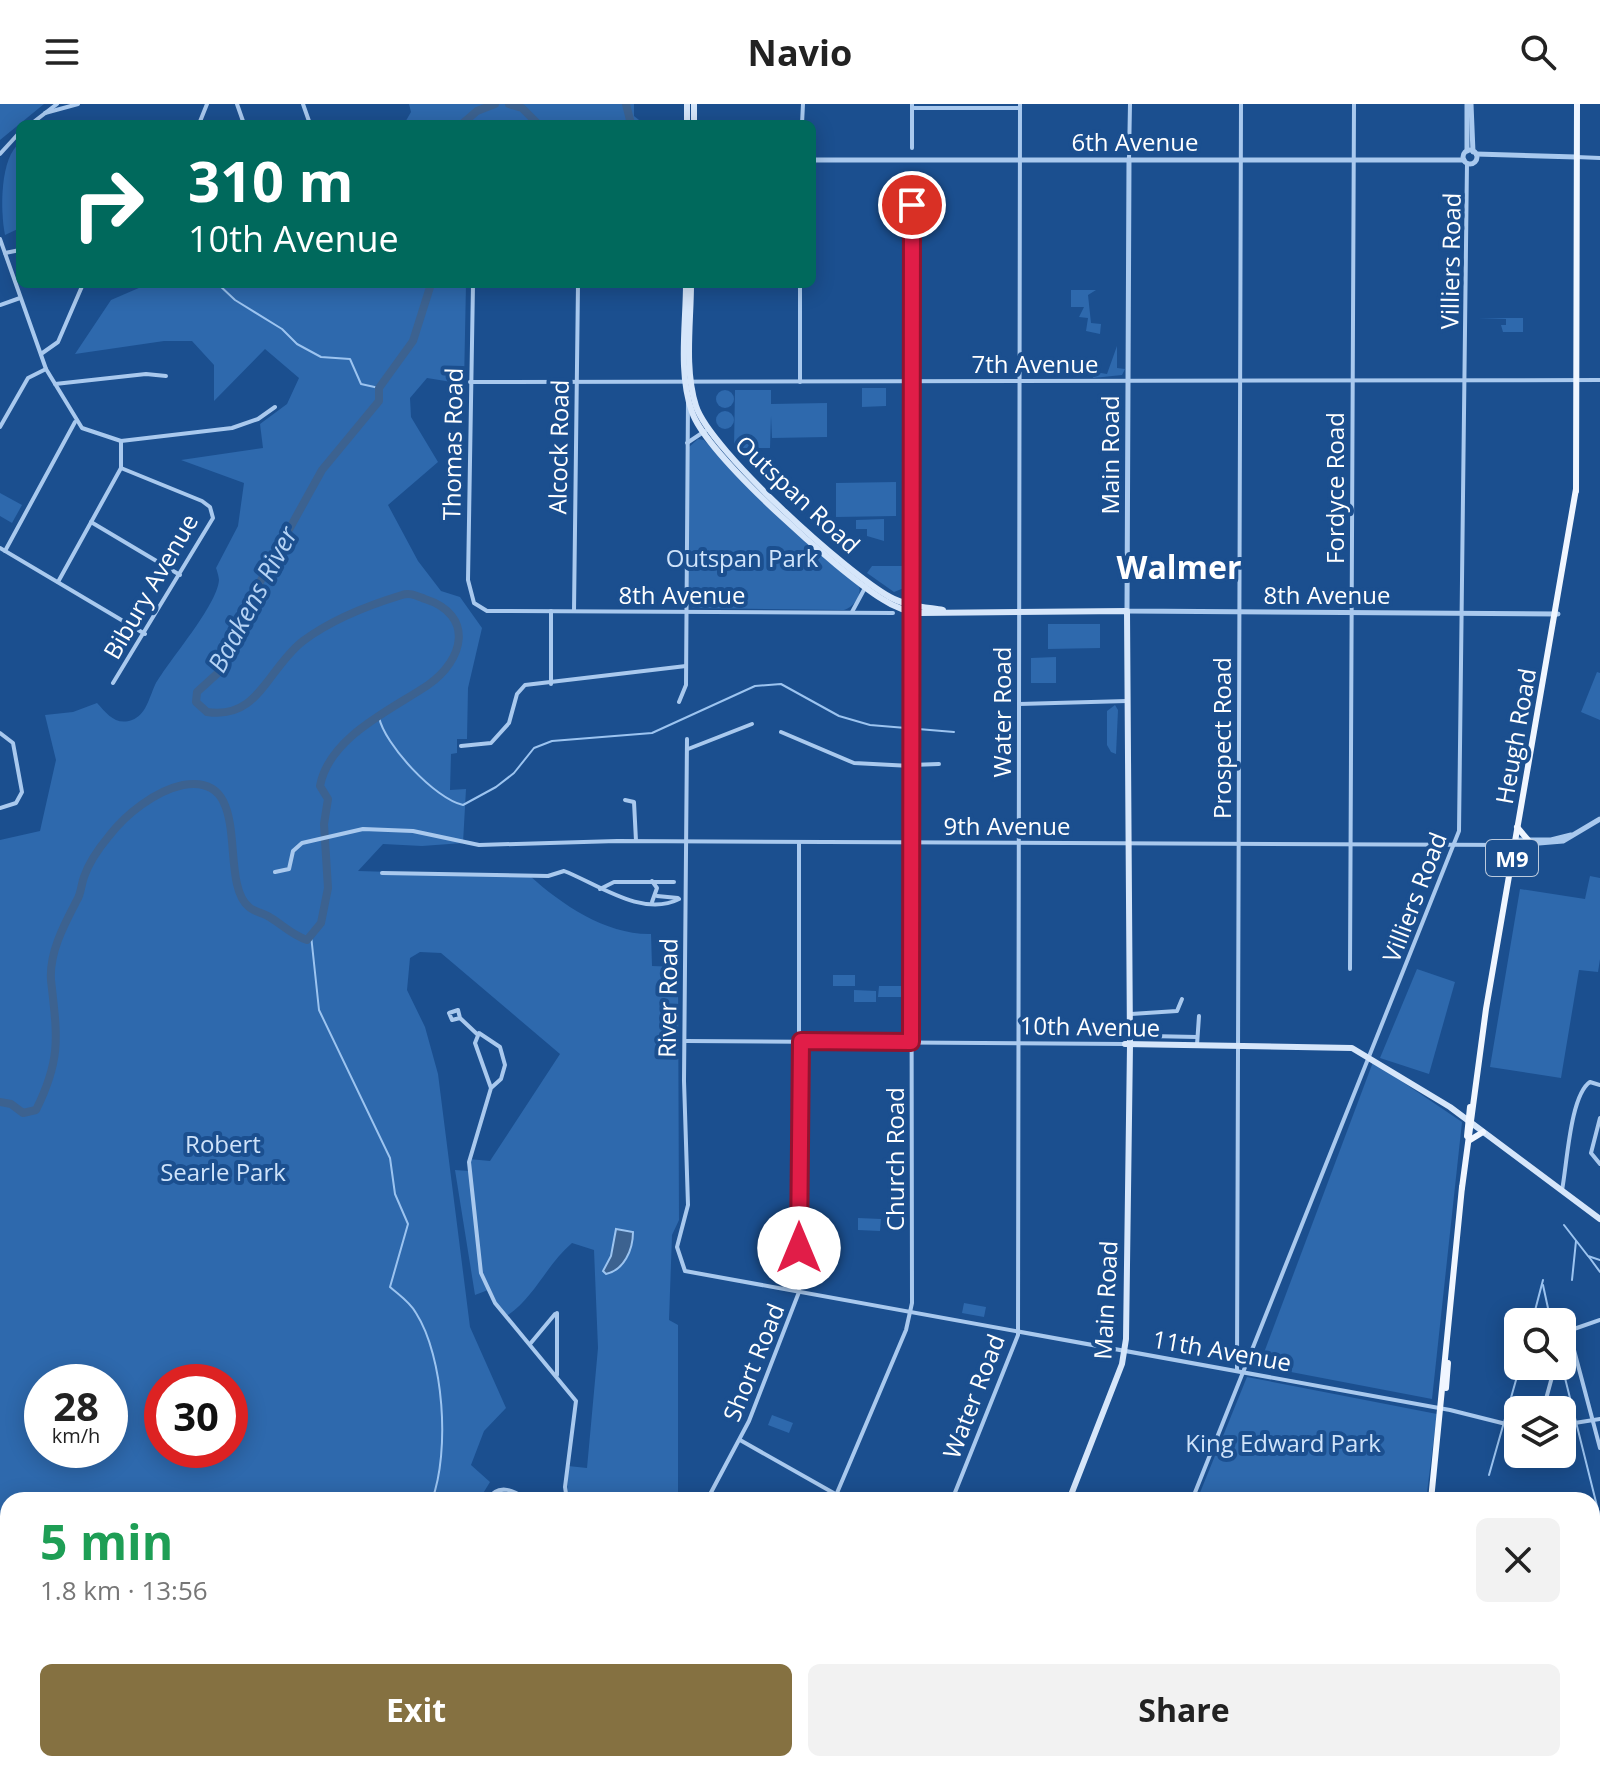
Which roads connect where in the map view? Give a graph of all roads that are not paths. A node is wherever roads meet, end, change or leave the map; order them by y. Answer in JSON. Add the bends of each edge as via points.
{"nodes":[{"id":1,"x":57,"y":104,"type":"edge"},
{"id":2,"x":78,"y":104,"type":"edge"},
{"id":3,"x":1130,"y":104,"type":"edge"},
{"id":4,"x":1241,"y":104,"type":"edge"},
{"id":5,"x":1354,"y":104,"type":"edge"},
{"id":6,"x":1469,"y":104,"type":"edge"},
{"id":7,"x":1577,"y":104,"type":"edge"},
{"id":8,"x":912,"y":106,"type":"edge"},
{"id":9,"x":1020,"y":106,"type":"edge"},
{"id":10,"x":45,"y":113,"type":"junction"},
{"id":11,"x":36,"y":120,"type":"edge"},
{"id":12,"x":16,"y":136,"type":"edge"},
{"id":13,"x":912,"y":148,"type":"dead end"},
{"id":14,"x":0,"y":154,"type":"edge"},
{"id":15,"x":1019,"y":157,"type":"junction"},
{"id":16,"x":1354,"y":157,"type":"junction"},
{"id":17,"x":1576,"y":157,"type":"junction"},
{"id":18,"x":1470,"y":158,"type":"junction"},
{"id":19,"x":1600,"y":158,"type":"edge"},
{"id":20,"x":1129,"y":159,"type":"junction"},
{"id":21,"x":1240,"y":159,"type":"junction"},
{"id":22,"x":816,"y":160,"type":"edge"},
{"id":23,"x":912,"y":179,"type":"dead end"},
{"id":24,"x":0,"y":239,"type":"edge"},
{"id":25,"x":16,"y":251,"type":"edge"},
{"id":26,"x":5,"y":253,"type":"junction"},
{"id":27,"x":16,"y":286,"type":"edge"},
{"id":28,"x":17,"y":288,"type":"edge"},
{"id":29,"x":81,"y":288,"type":"edge"},
{"id":30,"x":473,"y":288,"type":"edge"},
{"id":31,"x":578,"y":288,"type":"edge"},
{"id":32,"x":689,"y":288,"type":"edge"},
{"id":33,"x":800,"y":288,"type":"edge"},
{"id":34,"x":20,"y":298,"type":"junction"},
{"id":35,"x":0,"y":305,"type":"edge"},
{"id":36,"x":41,"y":354,"type":"junction"},
{"id":37,"x":46,"y":369,"type":"junction"},
{"id":38,"x":166,"y":376,"type":"dead end"},
{"id":39,"x":1579,"y":379,"type":"junction"},
{"id":40,"x":1241,"y":380,"type":"junction"},
{"id":41,"x":1352,"y":380,"type":"junction"},
{"id":42,"x":1600,"y":380,"type":"edge"},
{"id":43,"x":577,"y":381,"type":"junction"},
{"id":44,"x":1019,"y":381,"type":"junction"},
{"id":45,"x":1128,"y":381,"type":"junction"},
{"id":46,"x":1467,"y":381,"type":"junction"},
{"id":47,"x":470,"y":382,"type":"junction"},
{"id":48,"x":689,"y":382,"type":"junction"},
{"id":49,"x":800,"y":382,"type":"junction"},
{"id":50,"x":911,"y":382,"type":"junction"},
{"id":51,"x":55,"y":384,"type":"junction"},
{"id":52,"x":688,"y":401,"type":"junction"},
{"id":53,"x":275,"y":407,"type":"dead end"},
{"id":54,"x":75,"y":422,"type":"junction"},
{"id":55,"x":0,"y":427,"type":"edge"},
{"id":56,"x":704,"y":431,"type":"junction"},
{"id":57,"x":121,"y":441,"type":"junction"},
{"id":58,"x":687,"y":443,"type":"junction"},
{"id":59,"x":121,"y":468,"type":"junction"},
{"id":60,"x":91,"y":522,"type":"junction"},
{"id":61,"x":2,"y":550,"type":"edge"},
{"id":62,"x":180,"y":575,"type":"junction"},
{"id":63,"x":58,"y":582,"type":"junction"},
{"id":64,"x":867,"y":584,"type":"junction"},
{"id":65,"x":685,"y":599,"type":"junction"},
{"id":66,"x":474,"y":603,"type":"joint"},
{"id":67,"x":911,"y":608,"type":"junction"},
{"id":68,"x":551,"y":611,"type":"junction"},
{"id":69,"x":574,"y":611,"type":"junction"},
{"id":70,"x":685,"y":611,"type":"junction"},
{"id":71,"x":694,"y":611,"type":"junction"},
{"id":72,"x":1019,"y":611,"type":"junction"},
{"id":73,"x":1127,"y":611,"type":"junction"},
{"id":74,"x":1464,"y":611,"type":"junction"},
{"id":75,"x":852,"y":612,"type":"junction"},
{"id":76,"x":1239,"y":612,"type":"junction"},
{"id":77,"x":1352,"y":612,"type":"junction"},
{"id":78,"x":893,"y":613,"type":"dead end"},
{"id":79,"x":1556,"y":613,"type":"junction"},
{"id":80,"x":145,"y":634,"type":"junction"},
{"id":81,"x":686,"y":666,"type":"junction"},
{"id":82,"x":113,"y":683,"type":"dead end"},
{"id":83,"x":551,"y":684,"type":"junction"},
{"id":84,"x":1127,"y":701,"type":"junction"},
{"id":85,"x":679,"y":702,"type":"dead end"},
{"id":86,"x":1019,"y":704,"type":"junction"},
{"id":87,"x":752,"y":724,"type":"dead end"},
{"id":88,"x":781,"y":732,"type":"dead end"},
{"id":89,"x":0,"y":733,"type":"edge"},
{"id":90,"x":687,"y":739,"type":"dead end"},
{"id":91,"x":461,"y":746,"type":"dead end"},
{"id":92,"x":688,"y":749,"type":"junction"},
{"id":93,"x":939,"y":764,"type":"dead end"},
{"id":94,"x":911,"y":765,"type":"junction"},
{"id":95,"x":625,"y":800,"type":"dead end"},
{"id":96,"x":0,"y":808,"type":"edge"},
{"id":97,"x":1600,"y":819,"type":"edge"},
{"id":98,"x":1517,"y":827,"type":"junction"},
{"id":99,"x":1580,"y":832,"type":"junction"},
{"id":100,"x":1528,"y":840,"type":"junction"},
{"id":101,"x":636,"y":841,"type":"junction"},
{"id":102,"x":686,"y":841,"type":"junction"},
{"id":103,"x":911,"y":843,"type":"junction"},
{"id":104,"x":1128,"y":843,"type":"junction"},
{"id":105,"x":1349,"y":843,"type":"junction"},
{"id":106,"x":1456,"y":843,"type":"junction"},
{"id":107,"x":1512,"y":843,"type":"junction"},
{"id":108,"x":799,"y":844,"type":"junction"},
{"id":109,"x":1019,"y":844,"type":"junction"},
{"id":110,"x":1240,"y":844,"type":"junction"},
{"id":111,"x":275,"y":872,"type":"dead end"},
{"id":112,"x":382,"y":873,"type":"dead end"},
{"id":113,"x":652,"y":881,"type":"junction"},
{"id":114,"x":674,"y":882,"type":"dead end"},
{"id":115,"x":600,"y":889,"type":"junction"},
{"id":116,"x":657,"y":896,"type":"junction"},
{"id":117,"x":679,"y":899,"type":"junction"},
{"id":118,"x":686,"y":899,"type":"junction"},
{"id":119,"x":652,"y":902,"type":"junction"},
{"id":120,"x":1350,"y":969,"type":"dead end"},
{"id":121,"x":1127,"y":999,"type":"junction"},
{"id":122,"x":1182,"y":999,"type":"dead end"},
{"id":123,"x":1129,"y":1014,"type":"junction"},
{"id":124,"x":1199,"y":1016,"type":"dead end"},
{"id":125,"x":460,"y":1018,"type":"dead end"},
{"id":126,"x":477,"y":1034,"type":"junction"},
{"id":127,"x":1149,"y":1036,"type":"dead end"},
{"id":128,"x":686,"y":1041,"type":"junction"},
{"id":129,"x":801,"y":1041,"type":"junction"},
{"id":130,"x":1197,"y":1041,"type":"junction"},
{"id":131,"x":911,"y":1042,"type":"junction"},
{"id":132,"x":1019,"y":1043,"type":"junction"},
{"id":133,"x":1128,"y":1044,"type":"junction"},
{"id":134,"x":1238,"y":1045,"type":"junction"},
{"id":135,"x":1369,"y":1058,"type":"junction"},
{"id":136,"x":1600,"y":1085,"type":"edge"},
{"id":137,"x":491,"y":1088,"type":"junction"},
{"id":138,"x":1600,"y":1118,"type":"edge"},
{"id":139,"x":1470,"y":1122,"type":"junction"},
{"id":140,"x":1483,"y":1132,"type":"junction"},
{"id":141,"x":1470,"y":1140,"type":"junction"},
{"id":142,"x":1600,"y":1164,"type":"edge"},
{"id":143,"x":1462,"y":1188,"type":"junction"},
{"id":144,"x":1562,"y":1190,"type":"junction"},
{"id":145,"x":1600,"y":1219,"type":"edge"},
{"id":146,"x":678,"y":1256,"type":"joint"},
{"id":147,"x":799,"y":1292,"type":"junction"},
{"id":148,"x":911,"y":1313,"type":"junction"},
{"id":149,"x":1600,"y":1320,"type":"edge"},
{"id":150,"x":1576,"y":1330,"type":"edge"},
{"id":151,"x":1018,"y":1332,"type":"junction"},
{"id":152,"x":529,"y":1345,"type":"junction"},
{"id":153,"x":1126,"y":1351,"type":"junction"},
{"id":154,"x":1576,"y":1359,"type":"edge"},
{"id":155,"x":1240,"y":1372,"type":"junction"},
{"id":156,"x":557,"y":1377,"type":"junction"},
{"id":157,"x":1442,"y":1409,"type":"junction"},
{"id":158,"x":1600,"y":1419,"type":"edge"},
{"id":159,"x":1593,"y":1421,"type":"junction"},
{"id":160,"x":1504,"y":1423,"type":"edge"},
{"id":161,"x":1576,"y":1423,"type":"edge"},
{"id":162,"x":740,"y":1440,"type":"junction"},
{"id":163,"x":1600,"y":1448,"type":"edge"},
{"id":164,"x":566,"y":1492,"type":"edge"},
{"id":165,"x":711,"y":1492,"type":"edge"},
{"id":166,"x":825,"y":1492,"type":"edge"},
{"id":167,"x":837,"y":1492,"type":"edge"},
{"id":168,"x":955,"y":1492,"type":"edge"},
{"id":169,"x":1072,"y":1492,"type":"edge"},
{"id":170,"x":1195,"y":1492,"type":"edge"},
{"id":171,"x":1433,"y":1492,"type":"edge"}],
"edges":[{"from":1,"to":10,"type":"street"},
{"from":2,"to":10,"type":"street"},
{"from":3,"to":20,"type":"street","name":"Main Road"},
{"from":4,"to":21,"type":"street","name":"Prospect Road"},
{"from":5,"to":16,"type":"street","name":"Fordyce Road"},
{"from":6,"to":18,"type":"street","name":"Villiers Road"},
{"from":7,"to":17,"type":"main road","name":"Heugh Road","number":"M9"},
{"from":8,"to":9,"type":"street"},
{"from":8,"to":13,"type":"street"},
{"from":9,"to":15,"type":"street","name":"Water Road"},
{"from":10,"to":11,"type":"street"},
{"from":12,"to":14,"type":"street"},
{"from":15,"to":20,"type":"street","name":"6th Avenue"},
{"from":15,"to":22,"type":"street","name":"6th Avenue"},
{"from":15,"to":44,"type":"street","name":"Water Road"},
{"from":16,"to":18,"type":"street","name":"6th Avenue"},
{"from":16,"to":21,"type":"street","name":"6th Avenue"},
{"from":16,"to":41,"type":"street","name":"Fordyce Road"},
{"from":17,"to":18,"type":"street","name":"6th Avenue"},
{"from":17,"to":19,"type":"street","name":"6th Avenue"},
{"from":17,"to":39,"type":"main road","name":"Heugh Road","number":"M9"},
{"from":18,"to":46,"type":"street","name":"Villiers Road"},
{"from":20,"to":21,"type":"street","name":"6th Avenue"},
{"from":20,"to":45,"type":"street","name":"Main Road"},
{"from":21,"to":40,"type":"street","name":"Prospect Road"},
{"from":23,"to":50,"type":"street","name":"Church Road"},
{"from":24,"to":26,"type":"street"},
{"from":25,"to":26,"type":"street"},
{"from":26,"to":27,"type":"street"},
{"from":28,"to":34,"type":"street"},
{"from":29,"to":36,"type":"street","via":[[58,342]]},
{"from":30,"to":47,"type":"street","name":"Thomas Road"},
{"from":31,"to":43,"type":"street","name":"Alcock Road"},
{"from":32,"to":48,"type":"main road"},
{"from":33,"to":49,"type":"street"},
{"from":34,"to":35,"type":"street"},
{"from":34,"to":36,"type":"street"},
{"from":36,"to":37,"type":"street"},
{"from":37,"to":51,"type":"street"},
{"from":37,"to":55,"type":"street","via":[[28,378]]},
{"from":38,"to":51,"type":"street"},
{"from":39,"to":42,"type":"street","name":"7th Avenue"},
{"from":39,"to":46,"type":"street","name":"7th Avenue"},
{"from":39,"to":79,"type":"main road","name":"Heugh Road","number":"M9","via":[[1576,489]]},
{"from":40,"to":41,"type":"street","name":"7th Avenue"},
{"from":40,"to":45,"type":"street","name":"7th Avenue"},
{"from":40,"to":76,"type":"street","name":"Prospect Road"},
{"from":41,"to":46,"type":"street","name":"7th Avenue"},
{"from":41,"to":77,"type":"street","name":"Fordyce Road"},
{"from":43,"to":47,"type":"street","name":"7th Avenue"},
{"from":43,"to":48,"type":"street","name":"7th Avenue"},
{"from":43,"to":69,"type":"street","name":"Alcock Road"},
{"from":44,"to":45,"type":"street","name":"7th Avenue"},
{"from":44,"to":50,"type":"street","name":"7th Avenue"},
{"from":44,"to":72,"type":"street","name":"Water Road"},
{"from":45,"to":73,"type":"street","name":"Main Road"},
{"from":46,"to":74,"type":"street","name":"Villiers Road"},
{"from":47,"to":66,"type":"street","name":"Thomas Road","via":[[468,580]]},
{"from":48,"to":49,"type":"street","name":"7th Avenue"},
{"from":48,"to":52,"type":"main road","name":"Outspan Road"},
{"from":48,"to":56,"type":"main road","name":"Outspan Road"},
{"from":49,"to":50,"type":"street","name":"7th Avenue"},
{"from":50,"to":67,"type":"street","name":"Church Road"},
{"from":51,"to":54,"type":"street"},
{"from":52,"to":56,"type":"main road","name":"Outspan Road"},
{"from":52,"to":58,"type":"street"},
{"from":53,"to":57,"type":"street","via":[[232,428]]},
{"from":54,"to":57,"type":"street"},
{"from":54,"to":61,"type":"street"},
{"from":56,"to":58,"type":"street"},
{"from":56,"to":64,"type":"main road","name":"Outspan Road","via":[[758,494]]},
{"from":57,"to":59,"type":"street"},
{"from":58,"to":65,"type":"street"},
{"from":59,"to":60,"type":"street"},
{"from":59,"to":62,"type":"street","name":"Bibury Avenue","via":[[210,507],[212,522]]},
{"from":60,"to":62,"type":"street"},
{"from":60,"to":63,"type":"street"},
{"from":61,"to":63,"type":"street"},
{"from":62,"to":80,"type":"street","name":"Bibury Avenue"},
{"from":63,"to":80,"type":"street"},
{"from":64,"to":67,"type":"main road","name":"Outspan Road","via":[[890,604]]},
{"from":64,"to":75,"type":"street"},
{"from":65,"to":70,"type":"street"},
{"from":65,"to":71,"type":"street"},
{"from":66,"to":68,"type":"street","name":"8th Avenue","via":[[487,611]]},
{"from":67,"to":72,"type":"main road","name":"8th Avenue"},
{"from":67,"to":94,"type":"street","name":"Church Road"},
{"from":68,"to":69,"type":"street","name":"8th Avenue"},
{"from":68,"to":83,"type":"street"},
{"from":69,"to":70,"type":"street","name":"8th Avenue"},
{"from":70,"to":71,"type":"street","name":"8th Avenue"},
{"from":70,"to":81,"type":"street"},
{"from":71,"to":75,"type":"street","name":"8th Avenue"},
{"from":72,"to":73,"type":"main road","name":"8th Avenue"},
{"from":72,"to":86,"type":"street","name":"Water Road"},
{"from":73,"to":76,"type":"street","name":"8th Avenue"},
{"from":73,"to":84,"type":"main road","name":"Main Road"},
{"from":74,"to":77,"type":"street","name":"8th Avenue"},
{"from":74,"to":79,"type":"street","name":"8th Avenue"},
{"from":74,"to":106,"type":"street","name":"Villiers Road"},
{"from":75,"to":78,"type":"street","name":"8th Avenue"},
{"from":76,"to":77,"type":"street","name":"8th Avenue"},
{"from":76,"to":110,"type":"street","name":"Prospect Road"},
{"from":77,"to":105,"type":"street","name":"Fordyce Road"},
{"from":79,"to":98,"type":"main road","name":"Heugh Road","number":"M9"},
{"from":80,"to":82,"type":"street","name":"Bibury Avenue"},
{"from":81,"to":83,"type":"street"},
{"from":81,"to":85,"type":"street","via":[[686,693]]},
{"from":83,"to":91,"type":"street","via":[[522,687],[509,723],[494,740],[484,746]]},
{"from":84,"to":86,"type":"street"},
{"from":84,"to":104,"type":"main road","name":"Main Road"},
{"from":86,"to":109,"type":"street","name":"Water Road"},
{"from":87,"to":92,"type":"street"},
{"from":88,"to":94,"type":"street","via":[[857,764]]},
{"from":89,"to":96,"type":"street","via":[[13,743],[22,792],[16,803]]},
{"from":90,"to":92,"type":"street","name":"River Road"},
{"from":92,"to":102,"type":"street","name":"River Road"},
{"from":93,"to":94,"type":"street"},
{"from":94,"to":103,"type":"street","name":"Church Road"},
{"from":95,"to":101,"type":"street","via":[[634,802]]},
{"from":97,"to":99,"type":"street","name":"9th Avenue"},
{"from":98,"to":100,"type":"main road"},
{"from":98,"to":107,"type":"main road","name":"Heugh Road","number":"M9"},
{"from":99,"to":100,"type":"street","name":"9th Avenue"},
{"from":99,"to":107,"type":"street","name":"9th Avenue","via":[[1552,843]]},
{"from":100,"to":107,"type":"street","name":"9th Avenue"},
{"from":101,"to":102,"type":"street","name":"9th Avenue"},
{"from":101,"to":111,"type":"street","name":"9th Avenue","via":[[479,845],[413,831],[369,829],[298,845],[290,867]]},
{"from":102,"to":108,"type":"street","name":"9th Avenue"},
{"from":102,"to":118,"type":"street","name":"River Road"},
{"from":103,"to":108,"type":"street","name":"9th Avenue"},
{"from":103,"to":109,"type":"street","name":"9th Avenue"},
{"from":103,"to":131,"type":"street","name":"Church Road"},
{"from":104,"to":109,"type":"street","name":"9th Avenue"},
{"from":104,"to":110,"type":"street","name":"9th Avenue"},
{"from":104,"to":121,"type":"main road","name":"Main Road"},
{"from":105,"to":106,"type":"street","name":"9th Avenue"},
{"from":105,"to":110,"type":"street","name":"9th Avenue"},
{"from":105,"to":120,"type":"street","name":"Fordyce Road"},
{"from":106,"to":107,"type":"street","name":"9th Avenue"},
{"from":106,"to":135,"type":"street","name":"Villiers Road"},
{"from":107,"to":139,"type":"main road","name":"Heugh Road","number":"M9"},
{"from":108,"to":129,"type":"street","name":"Short Road"},
{"from":109,"to":132,"type":"street","name":"Water Road"},
{"from":110,"to":134,"type":"street","name":"Prospect Road"},
{"from":112,"to":115,"type":"street","via":[[530,876],[564,871]]},
{"from":113,"to":114,"type":"street"},
{"from":113,"to":115,"type":"street","via":[[614,882]]},
{"from":113,"to":116,"type":"street"},
{"from":115,"to":119,"type":"street","via":[[615,897]]},
{"from":116,"to":117,"type":"street"},
{"from":116,"to":119,"type":"street"},
{"from":117,"to":118,"type":"street"},
{"from":117,"to":119,"type":"street"},
{"from":118,"to":128,"type":"street","name":"River Road"},
{"from":121,"to":123,"type":"main road","name":"Main Road"},
{"from":121,"to":133,"type":"main road","name":"Main Road"},
{"from":122,"to":123,"type":"street","via":[[1177,1011]]},
{"from":123,"to":133,"type":"main road","name":"Main Road"},
{"from":124,"to":130,"type":"street"},
{"from":125,"to":126,"type":"street"},
{"from":126,"to":137,"type":"street","via":[[476,1049]]},
{"from":126,"to":137,"type":"street","via":[[494,1041],[504,1056],[504,1073]]},
{"from":127,"to":130,"type":"street"},
{"from":128,"to":129,"type":"street","name":"10th Avenue"},
{"from":128,"to":146,"type":"street","name":"River Road","via":[[688,1205]]},
{"from":129,"to":131,"type":"street","name":"10th Avenue"},
{"from":129,"to":147,"type":"street","name":"Short Road"},
{"from":130,"to":133,"type":"main road","name":"10th Avenue"},
{"from":130,"to":134,"type":"main road","name":"10th Avenue"},
{"from":131,"to":132,"type":"street","name":"10th Avenue"},
{"from":131,"to":148,"type":"street","name":"Church Road"},
{"from":132,"to":133,"type":"street","name":"10th Avenue"},
{"from":132,"to":151,"type":"street","name":"Water Road"},
{"from":133,"to":153,"type":"main road","name":"Main Road"},
{"from":134,"to":135,"type":"main road","name":"10th Avenue","via":[[1348,1047]]},
{"from":134,"to":155,"type":"street","name":"Prospect Road"},
{"from":135,"to":139,"type":"main road","name":"10th Avenue"},
{"from":135,"to":155,"type":"street","name":"Villiers Road"},
{"from":136,"to":144,"type":"street","via":[[1590,1082],[1584,1088]]},
{"from":137,"to":152,"type":"street","via":[[469,1162],[477,1250],[489,1293]]},
{"from":138,"to":142,"type":"street","via":[[1591,1153]]},
{"from":139,"to":140,"type":"main road","name":"10th Avenue"},
{"from":139,"to":141,"type":"main road","number":"M9"},
{"from":139,"to":143,"type":"main road","number":"M9"},
{"from":140,"to":141,"type":"main road"},
{"from":140,"to":144,"type":"main road","name":"10th Avenue"},
{"from":141,"to":143,"type":"main road","number":"M9"},
{"from":143,"to":157,"type":"main road","number":"M9"},
{"from":144,"to":145,"type":"main road","name":"10th Avenue"},
{"from":146,"to":147,"type":"street","name":"11th Avenue","via":[[690,1274]]},
{"from":147,"to":148,"type":"street","name":"11th Avenue"},
{"from":147,"to":162,"type":"street","name":"Short Road"},
{"from":148,"to":151,"type":"street","name":"11th Avenue"},
{"from":148,"to":167,"type":"street","name":"Church Road"},
{"from":149,"to":150,"type":"street"},
{"from":151,"to":153,"type":"street","name":"11th Avenue"},
{"from":151,"to":168,"type":"street","name":"Water Road"},
{"from":152,"to":156,"type":"street"},
{"from":152,"to":156,"type":"street","via":[[557,1313]]},
{"from":153,"to":155,"type":"street","name":"11th Avenue"},
{"from":153,"to":169,"type":"main road","name":"Main Road"},
{"from":154,"to":159,"type":"street"},
{"from":155,"to":157,"type":"street","name":"11th Avenue"},
{"from":155,"to":170,"type":"street","name":"Villiers Road"},
{"from":156,"to":164,"type":"street","via":[[576,1403]]},
{"from":157,"to":160,"type":"street","name":"11th Avenue"},
{"from":157,"to":171,"type":"main road","number":"M9"},
{"from":158,"to":159,"type":"street"},
{"from":159,"to":161,"type":"street"},
{"from":159,"to":163,"type":"street"},
{"from":162,"to":165,"type":"street","name":"Short Road"},
{"from":162,"to":166,"type":"street"}]}
